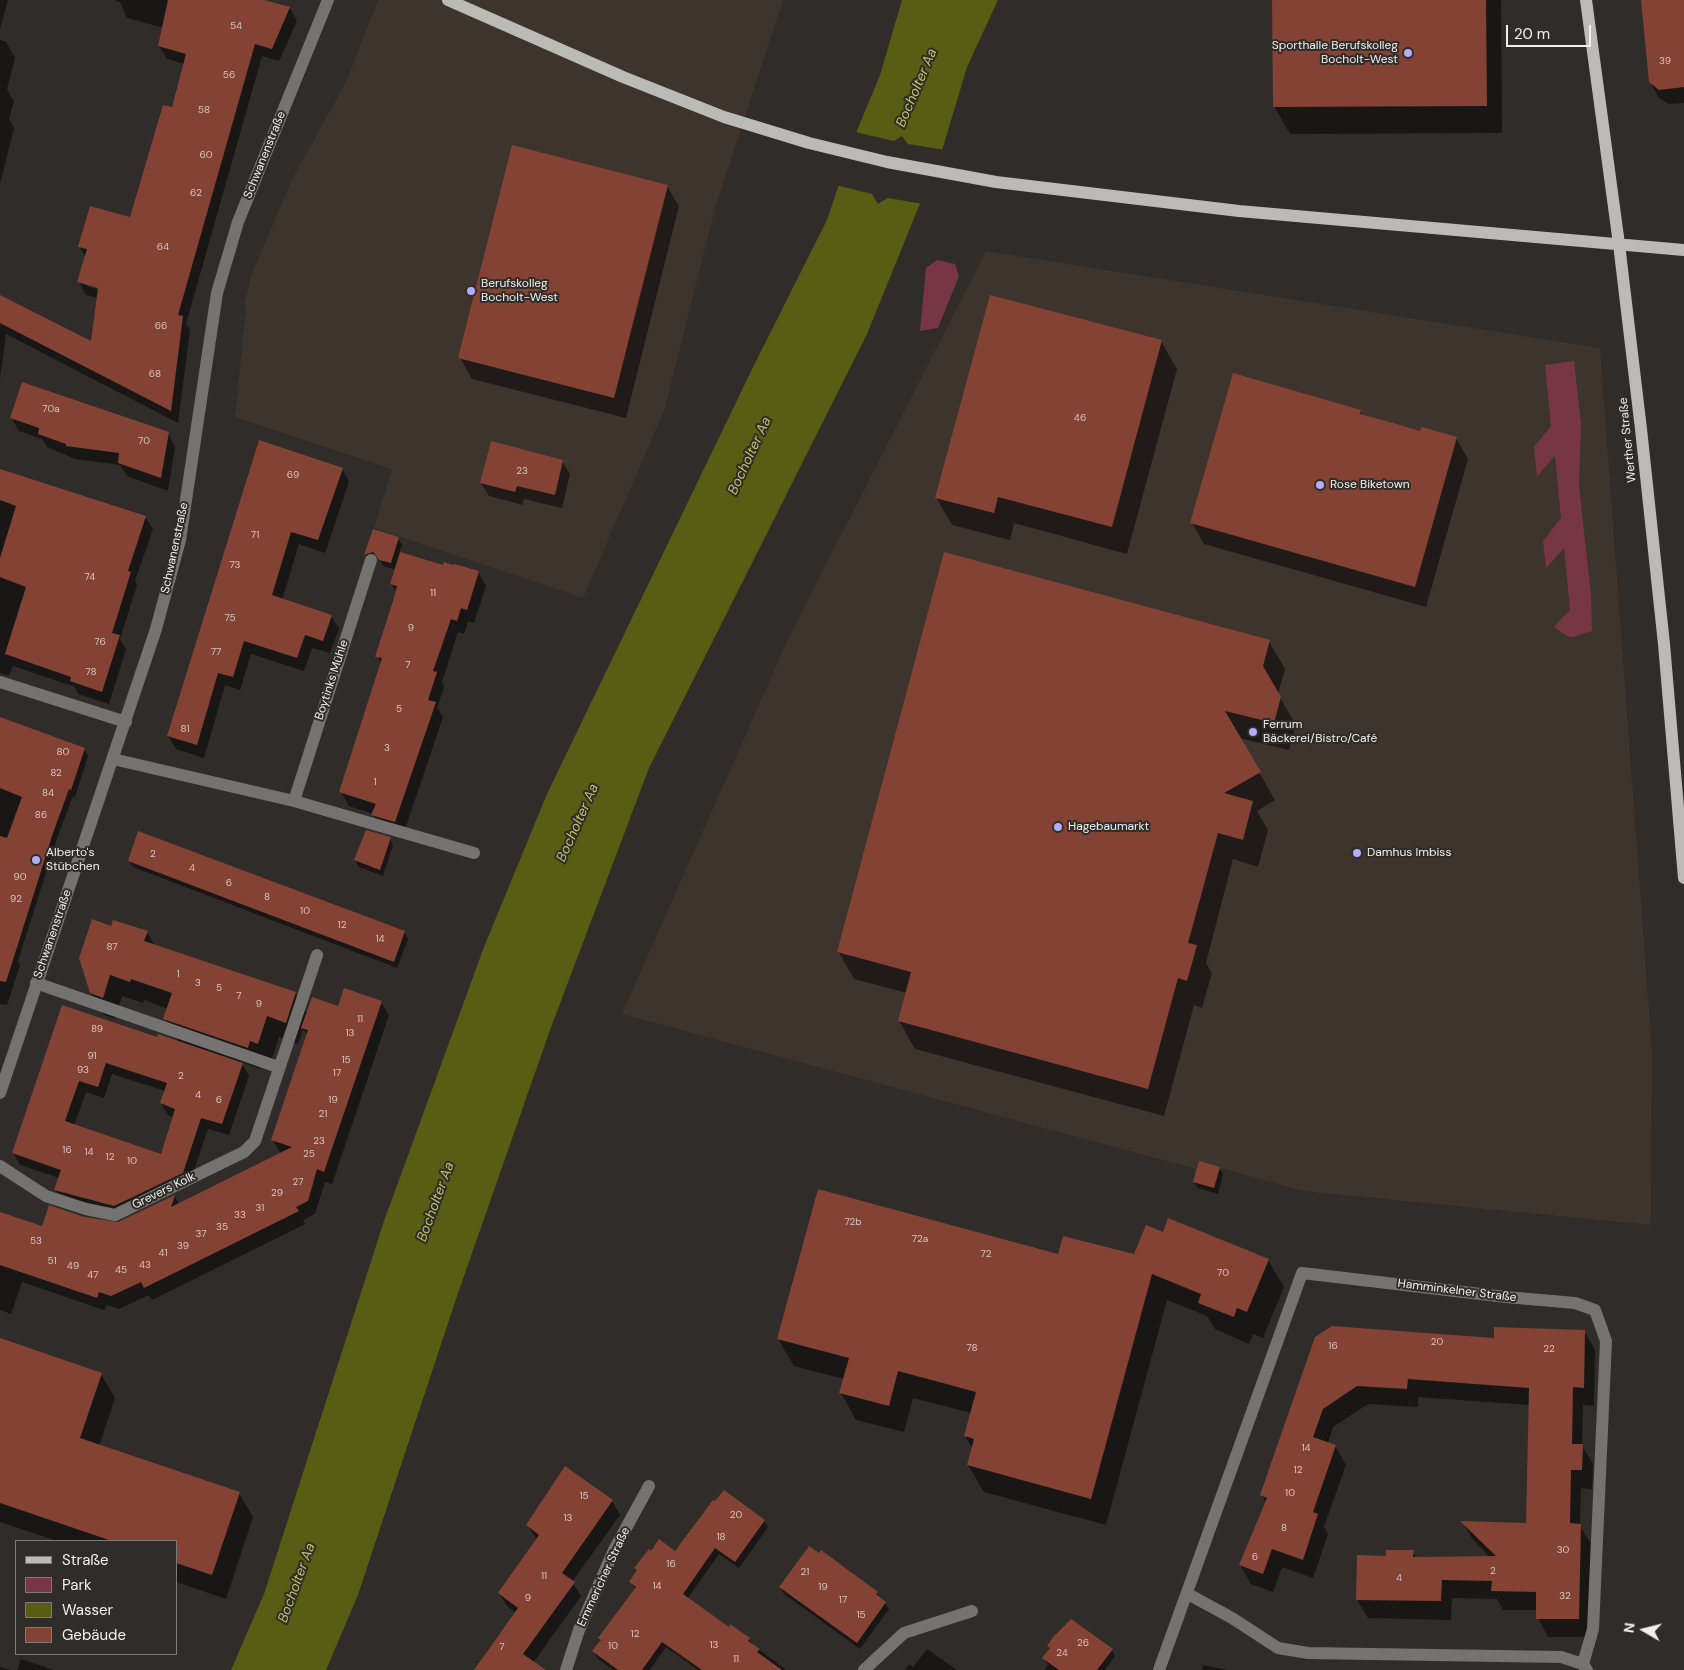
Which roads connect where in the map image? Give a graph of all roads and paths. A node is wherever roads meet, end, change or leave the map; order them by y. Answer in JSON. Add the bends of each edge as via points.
{"nodes":[{"id":1,"x":328,"y":0,"type":"edge"},
{"id":2,"x":448,"y":0,"type":"edge"},
{"id":3,"x":1586,"y":0,"type":"edge"},
{"id":4,"x":1619,"y":244,"type":"junction"},
{"id":5,"x":1684,"y":250,"type":"edge"},
{"id":6,"x":371,"y":560,"type":"dead end"},
{"id":7,"x":0,"y":682,"type":"edge"},
{"id":8,"x":126,"y":722,"type":"junction"},
{"id":9,"x":113,"y":759,"type":"junction"},
{"id":10,"x":294,"y":801,"type":"junction"},
{"id":11,"x":474,"y":852,"type":"dead end"},
{"id":12,"x":1684,"y":878,"type":"edge"},
{"id":13,"x":317,"y":955,"type":"dead end"},
{"id":14,"x":36,"y":983,"type":"junction"},
{"id":15,"x":278,"y":1067,"type":"junction"},
{"id":16,"x":0,"y":1093,"type":"edge"},
{"id":17,"x":0,"y":1166,"type":"edge"},
{"id":18,"x":649,"y":1486,"type":"dead end"},
{"id":19,"x":1188,"y":1594,"type":"junction"},
{"id":20,"x":972,"y":1611,"type":"dead end"},
{"id":21,"x":1585,"y":1667,"type":"edge"},
{"id":22,"x":566,"y":1670,"type":"edge"},
{"id":23,"x":864,"y":1670,"type":"edge"},
{"id":24,"x":1159,"y":1670,"type":"edge"}],
"edges":[{"from":1,"to":8,"type":"street","name":"Schwanenstraße","via":[[238,222],[217,293],[180,540]]},
{"from":2,"to":4,"type":"main road","via":[[623,77],[724,117],[808,143],[887,162],[996,182],[1239,211]]},
{"from":3,"to":4,"type":"main road","name":"Werther Straße"},
{"from":4,"to":5,"type":"main road"},
{"from":4,"to":12,"type":"main road","name":"Werther Straße","via":[[1660,615]]},
{"from":6,"to":10,"type":"street","name":"Boytinks Mühle"},
{"from":7,"to":8,"type":"street"},
{"from":8,"to":9,"type":"street","name":"Schwanenstraße"},
{"from":9,"to":10,"type":"street"},
{"from":9,"to":14,"type":"street","name":"Schwanenstraße"},
{"from":10,"to":11,"type":"street"},
{"from":13,"to":15,"type":"street","name":"Grevers Kolk"},
{"from":14,"to":15,"type":"street"},
{"from":14,"to":16,"type":"street","name":"Schwanenstraße"},
{"from":15,"to":17,"type":"street","name":"Grevers Kolk","via":[[255,1140],[244,1152],[115,1215],[46,1196]]},
{"from":18,"to":22,"type":"street","name":"Emmericher Straße","via":[[614,1550]]},
{"from":19,"to":21,"type":"street","name":"Hamminkelner Straße","via":[[1278,1648],[1308,1653],[1561,1657]]},
{"from":19,"to":21,"type":"street","name":"Hamminkelner Straße","via":[[1302,1273],[1575,1303],[1595,1310],[1606,1342],[1593,1629]]},
{"from":19,"to":24,"type":"street","name":"Hamminkelner Straße"},
{"from":20,"to":23,"type":"street","via":[[904,1633]]}]}
